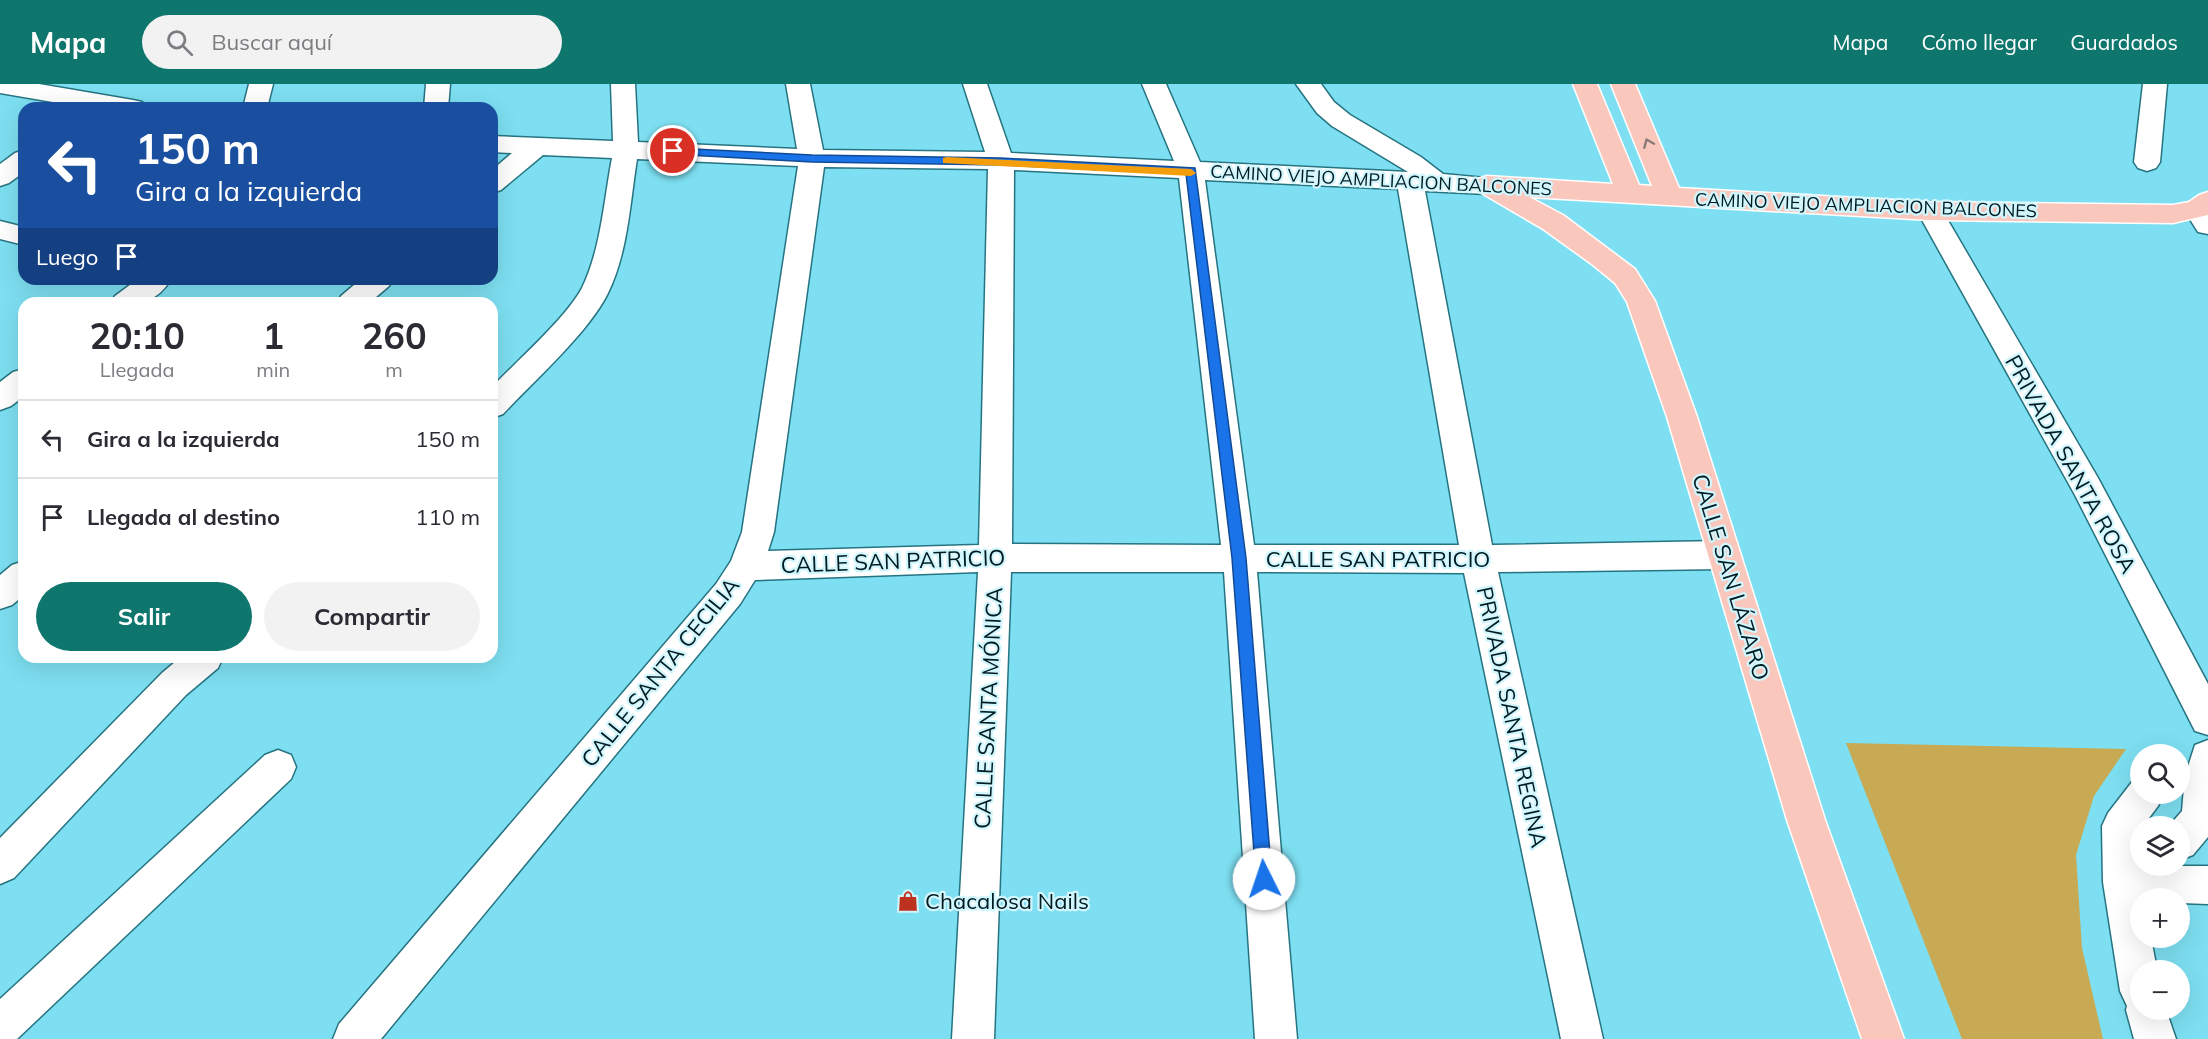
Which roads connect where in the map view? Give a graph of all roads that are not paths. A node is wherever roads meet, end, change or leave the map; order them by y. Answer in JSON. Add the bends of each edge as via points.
{"nodes":[{"id":1,"x":261,"y":84,"type":"edge"},
{"id":2,"x":438,"y":84,"type":"edge"},
{"id":3,"x":623,"y":84,"type":"edge"},
{"id":4,"x":798,"y":84,"type":"edge"},
{"id":5,"x":975,"y":84,"type":"edge"},
{"id":6,"x":1154,"y":84,"type":"edge"},
{"id":7,"x":1308,"y":84,"type":"edge"},
{"id":8,"x":1585,"y":84,"type":"edge"},
{"id":9,"x":1623,"y":84,"type":"edge"},
{"id":10,"x":2155,"y":84,"type":"edge"},
{"id":11,"x":0,"y":85,"type":"edge"},
{"id":12,"x":78,"y":102,"type":"edge"},
{"id":13,"x":256,"y":102,"type":"edge"},
{"id":14,"x":436,"y":102,"type":"edge"},
{"id":15,"x":498,"y":144,"type":"edge"},
{"id":16,"x":538,"y":145,"type":"junction"},
{"id":17,"x":626,"y":149,"type":"junction"},
{"id":18,"x":812,"y":158,"type":"junction"},
{"id":19,"x":1001,"y":162,"type":"junction"},
{"id":20,"x":2147,"y":162,"type":"dead end"},
{"id":21,"x":18,"y":164,"type":"edge"},
{"id":22,"x":1191,"y":171,"type":"junction"},
{"id":23,"x":0,"y":177,"type":"edge"},
{"id":24,"x":498,"y":179,"type":"edge"},
{"id":25,"x":1424,"y":182,"type":"junction"},
{"id":26,"x":1487,"y":185,"type":"junction"},
{"id":27,"x":1629,"y":192,"type":"junction"},
{"id":28,"x":1670,"y":197,"type":"junction"},
{"id":29,"x":1930,"y":211,"type":"junction"},
{"id":30,"x":2205,"y":212,"type":"edge"},
{"id":31,"x":0,"y":230,"type":"edge"},
{"id":32,"x":18,"y":234,"type":"edge"},
{"id":33,"x":149,"y":285,"type":"edge"},
{"id":34,"x":372,"y":285,"type":"edge"},
{"id":35,"x":133,"y":297,"type":"edge"},
{"id":36,"x":358,"y":297,"type":"edge"},
{"id":37,"x":18,"y":384,"type":"edge"},
{"id":38,"x":0,"y":398,"type":"edge"},
{"id":39,"x":498,"y":400,"type":"edge"},
{"id":40,"x":1723,"y":555,"type":"junction"},
{"id":41,"x":995,"y":558,"type":"junction"},
{"id":42,"x":1239,"y":558,"type":"junction"},
{"id":43,"x":1478,"y":559,"type":"junction"},
{"id":44,"x":746,"y":566,"type":"junction"},
{"id":45,"x":18,"y":579,"type":"edge"},
{"id":46,"x":0,"y":595,"type":"edge"},
{"id":47,"x":199,"y":663,"type":"edge"},
{"id":48,"x":2208,"y":719,"type":"edge"},
{"id":49,"x":278,"y":766,"type":"dead end"},
{"id":50,"x":2197,"y":771,"type":"edge"},
{"id":51,"x":2138,"y":804,"type":"edge"},
{"id":52,"x":2190,"y":830,"type":"edge"},
{"id":53,"x":2128,"y":863,"type":"edge"},
{"id":54,"x":0,"y":865,"type":"edge"},
{"id":55,"x":2208,"y":885,"type":"edge"},
{"id":56,"x":2137,"y":960,"type":"edge"},
{"id":57,"x":2149,"y":1020,"type":"edge"},
{"id":58,"x":0,"y":1028,"type":"edge"},
{"id":59,"x":15,"y":1039,"type":"edge"},
{"id":60,"x":354,"y":1039,"type":"edge"},
{"id":61,"x":973,"y":1039,"type":"edge"},
{"id":62,"x":1276,"y":1039,"type":"edge"},
{"id":63,"x":1582,"y":1039,"type":"edge"},
{"id":64,"x":1882,"y":1039,"type":"edge"},
{"id":65,"x":2155,"y":1039,"type":"edge"}],
"edges":[{"from":1,"to":13,"type":"street"},
{"from":2,"to":14,"type":"street"},
{"from":3,"to":17,"type":"street"},
{"from":4,"to":18,"type":"street","name":"CALLE SANTA CECILIA"},
{"from":5,"to":19,"type":"street","name":"CALLE SANTA MÓNICA"},
{"from":6,"to":22,"type":"street"},
{"from":7,"to":25,"type":"street","via":[[1328,109],[1358,132],[1426,172]]},
{"from":8,"to":27,"type":"main road"},
{"from":28,"to":9,"type":"main road","one_way":true},
{"from":10,"to":20,"type":"street"},
{"from":11,"to":12,"type":"street"},
{"from":15,"to":16,"type":"street","name":"CAMINO VIEJO AMPLIACION BALCONES"},
{"from":16,"to":17,"type":"street","name":"CAMINO VIEJO AMPLIACION BALCONES"},
{"from":16,"to":24,"type":"street"},
{"from":17,"to":18,"type":"street","name":"CAMINO VIEJO AMPLIACION BALCONES"},
{"from":17,"to":39,"type":"street","via":[[608,254],[594,292],[571,323]]},
{"from":18,"to":19,"type":"street","name":"CAMINO VIEJO AMPLIACION BALCONES"},
{"from":18,"to":44,"type":"street","name":"CALLE SANTA CECILIA","via":[[758,531]]},
{"from":19,"to":22,"type":"street","name":"CAMINO VIEJO AMPLIACION BALCONES"},
{"from":19,"to":41,"type":"street","name":"CALLE SANTA MÓNICA"},
{"from":21,"to":23,"type":"street"},
{"from":22,"to":25,"type":"street","name":"CAMINO VIEJO AMPLIACION BALCONES"},
{"from":22,"to":42,"type":"street"},
{"from":25,"to":26,"type":"street","name":"CAMINO VIEJO AMPLIACION BALCONES"},
{"from":25,"to":43,"type":"street","name":"PRIVADA SANTA REGINA"},
{"from":26,"to":27,"type":"main road","name":"CAMINO VIEJO AMPLIACION BALCONES"},
{"from":26,"to":40,"type":"main road","name":"CALLE SAN LÁZARO","via":[[1553,222],[1625,276],[1641,301]]},
{"from":27,"to":28,"type":"main road","name":"CAMINO VIEJO AMPLIACION BALCONES"},
{"from":28,"to":29,"type":"main road","name":"CAMINO VIEJO AMPLIACION BALCONES"},
{"from":29,"to":30,"type":"main road","name":"CAMINO VIEJO AMPLIACION BALCONES"},
{"from":29,"to":48,"type":"street","name":"PRIVADA SANTA ROSA","via":[[2087,487]]},
{"from":31,"to":32,"type":"street"},
{"from":33,"to":35,"type":"street"},
{"from":34,"to":36,"type":"street"},
{"from":37,"to":38,"type":"street"},
{"from":40,"to":43,"type":"street","name":"CALLE SAN PATRICIO"},
{"from":40,"to":64,"type":"main road","name":"CALLE SAN LÁZARO","via":[[1806,820]]},
{"from":41,"to":42,"type":"street","name":"CALLE SAN PATRICIO"},
{"from":41,"to":44,"type":"street","name":"CALLE SAN PATRICIO"},
{"from":41,"to":61,"type":"street","name":"CALLE SANTA MÓNICA"},
{"from":42,"to":43,"type":"street","name":"CALLE SAN PATRICIO"},
{"from":42,"to":62,"type":"street"},
{"from":43,"to":63,"type":"street","name":"PRIVADA SANTA REGINA"},
{"from":44,"to":60,"type":"street","name":"CALLE SANTA CECILIA","via":[[728,594]]},
{"from":45,"to":46,"type":"street"},
{"from":47,"to":54,"type":"street","via":[[174,684]]},
{"from":49,"to":58,"type":"street"},
{"from":50,"to":52,"type":"street","via":[[2200,818]]},
{"from":51,"to":53,"type":"street","via":[[2121,826]]},
{"from":53,"to":55,"type":"street"},
{"from":53,"to":56,"type":"street"},
{"from":57,"to":65,"type":"street"},
{"from":58,"to":59,"type":"street"}]}
